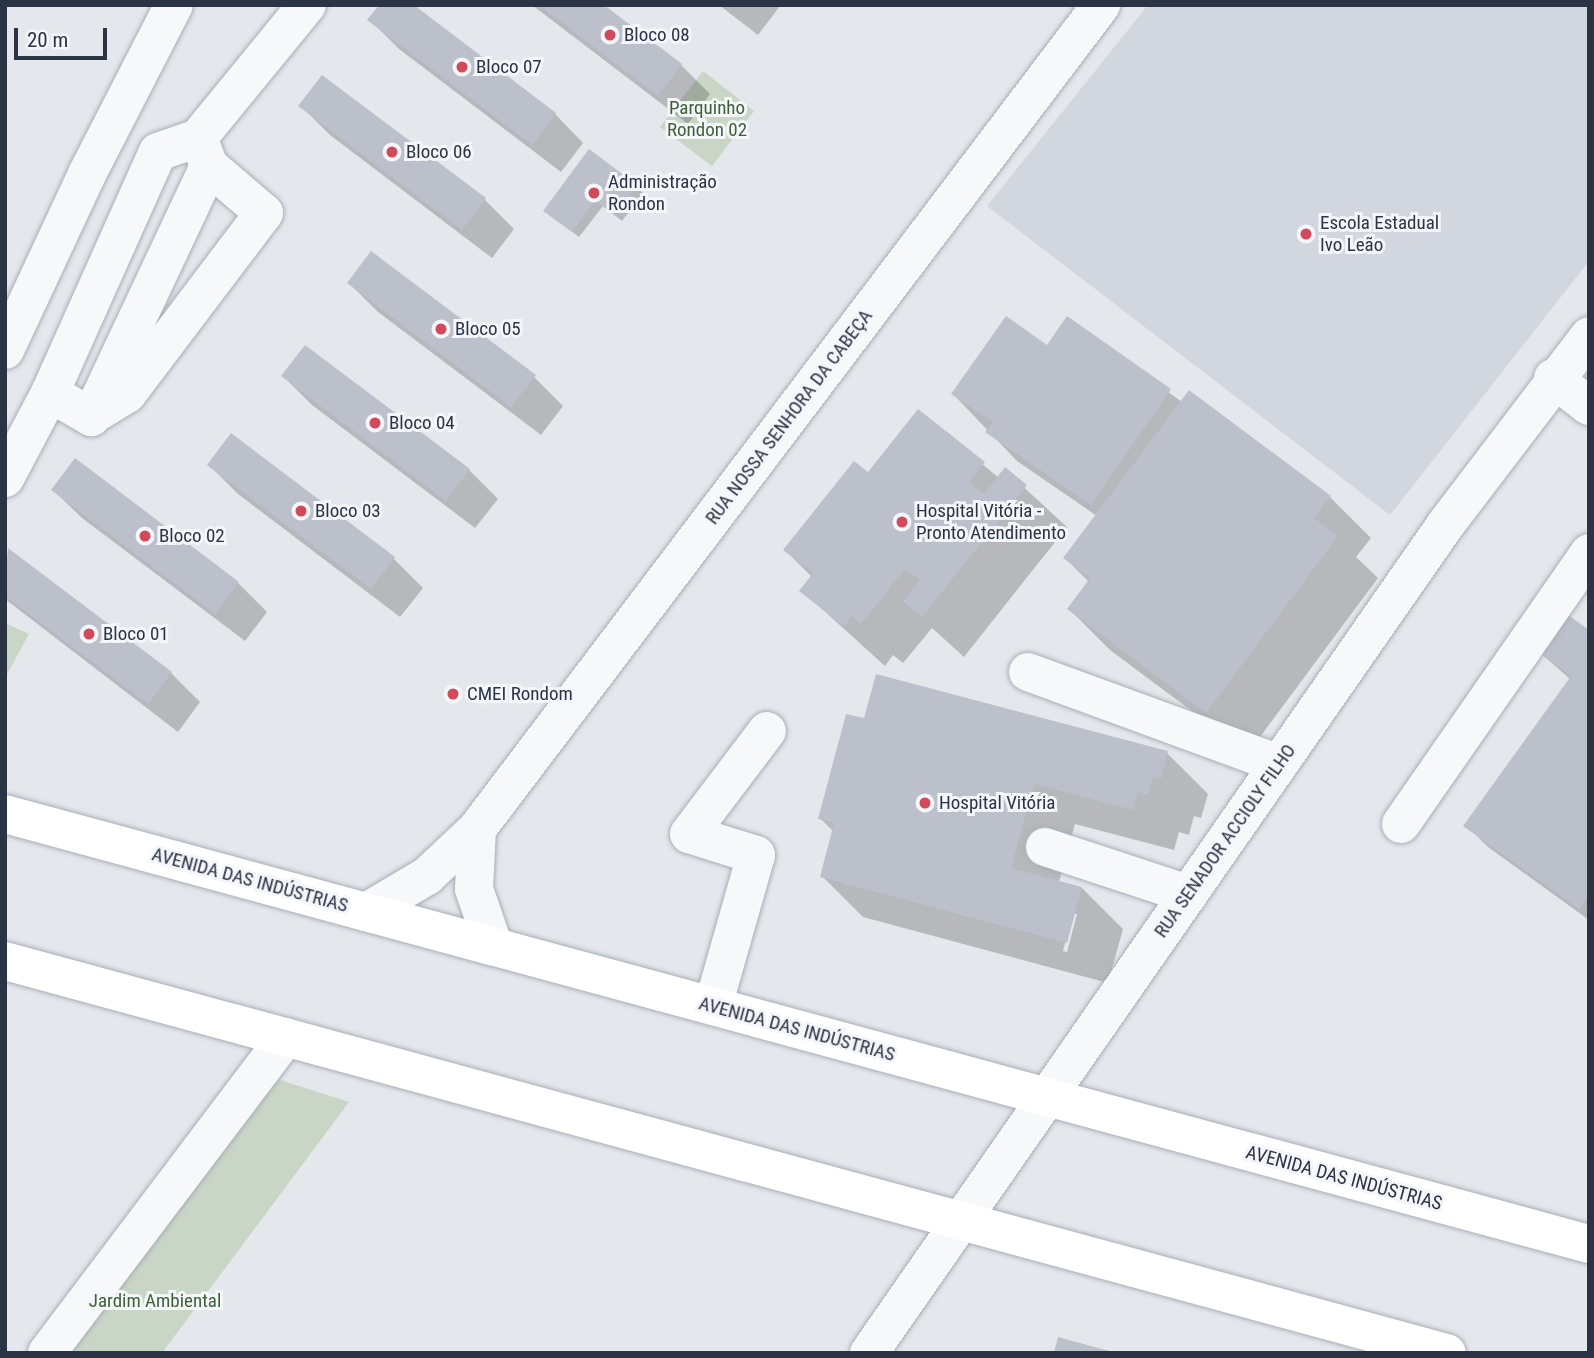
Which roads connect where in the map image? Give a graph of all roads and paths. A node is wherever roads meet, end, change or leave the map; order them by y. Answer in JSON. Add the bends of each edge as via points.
{"nodes":[{"id":1,"x":174,"y":5,"type":"edge"},
{"id":2,"x":307,"y":5,"type":"edge"},
{"id":3,"x":1101,"y":5,"type":"edge"},
{"id":4,"x":203,"y":152,"type":"junction"},
{"id":5,"x":1589,"y":336,"type":"edge"},
{"id":6,"x":5,"y":350,"type":"edge"},
{"id":7,"x":1553,"y":378,"type":"junction"},
{"id":8,"x":50,"y":393,"type":"junction"},
{"id":9,"x":1589,"y":406,"type":"edge"},
{"id":10,"x":91,"y":417,"type":"junction"},
{"id":11,"x":5,"y":478,"type":"edge"},
{"id":12,"x":1589,"y":553,"type":"edge"},
{"id":13,"x":1028,"y":671,"type":"dead end"},
{"id":14,"x":767,"y":731,"type":"dead end"},
{"id":15,"x":1279,"y":764,"type":"junction"},
{"id":16,"x":5,"y":814,"type":"edge"},
{"id":17,"x":1401,"y":824,"type":"dead end"},
{"id":18,"x":477,"y":829,"type":"junction"},
{"id":19,"x":1045,"y":847,"type":"dead end"},
{"id":20,"x":1188,"y":894,"type":"junction"},
{"id":21,"x":366,"y":912,"type":"junction"},
{"id":22,"x":494,"y":947,"type":"junction"},
{"id":23,"x":5,"y":961,"type":"edge"},
{"id":24,"x":713,"y":1006,"type":"junction"},
{"id":25,"x":286,"y":1037,"type":"junction"},
{"id":26,"x":1047,"y":1097,"type":"junction"},
{"id":27,"x":961,"y":1221,"type":"junction"},
{"id":28,"x":1589,"y":1244,"type":"edge"},
{"id":29,"x":47,"y":1353,"type":"edge"},
{"id":30,"x":869,"y":1353,"type":"edge"},
{"id":31,"x":1447,"y":1353,"type":"edge"}],
"edges":[{"from":1,"to":6,"type":"street","via":[[87,174]]},
{"from":2,"to":4,"type":"street"},
{"from":3,"to":18,"type":"street","name":"RUA NOSSA SENHORA DA CABEÇA"},
{"from":4,"to":8,"type":"street","via":[[158,152]]},
{"from":4,"to":10,"type":"street"},
{"from":4,"to":10,"type":"street","via":[[264,213],[127,394]]},
{"from":5,"to":7,"type":"street","name":"RUA SENADOR ACCIOLY FILHO"},
{"from":7,"to":9,"type":"street"},
{"from":7,"to":15,"type":"street","name":"RUA SENADOR ACCIOLY FILHO"},
{"from":8,"to":10,"type":"street"},
{"from":8,"to":11,"type":"street"},
{"from":12,"to":17,"type":"street"},
{"from":13,"to":15,"type":"street"},
{"from":14,"to":24,"type":"street","via":[[689,834],[756,856]]},
{"from":15,"to":20,"type":"street","name":"RUA SENADOR ACCIOLY FILHO"},
{"from":16,"to":21,"type":"main road","name":"AVENIDA DAS INDÚSTRIAS"},
{"from":18,"to":21,"type":"street","name":"RUA NOSSA SENHORA DA CABEÇA","via":[[427,876]]},
{"from":18,"to":22,"type":"street","via":[[474,889]]},
{"from":19,"to":20,"type":"street"},
{"from":20,"to":26,"type":"street","name":"RUA SENADOR ACCIOLY FILHO"},
{"from":21,"to":22,"type":"main road","name":"AVENIDA DAS INDÚSTRIAS"},
{"from":22,"to":24,"type":"main road","name":"AVENIDA DAS INDÚSTRIAS"},
{"from":23,"to":25,"type":"main road"},
{"from":24,"to":26,"type":"main road","name":"AVENIDA DAS INDÚSTRIAS"},
{"from":25,"to":27,"type":"main road"},
{"from":25,"to":29,"type":"street"},
{"from":26,"to":27,"type":"street","name":"RUA SENADOR ACCIOLY FILHO"},
{"from":26,"to":28,"type":"main road","name":"AVENIDA DAS INDÚSTRIAS"},
{"from":27,"to":30,"type":"street","name":"RUA SENADOR ACCIOLY FILHO"},
{"from":27,"to":31,"type":"main road"}]}
